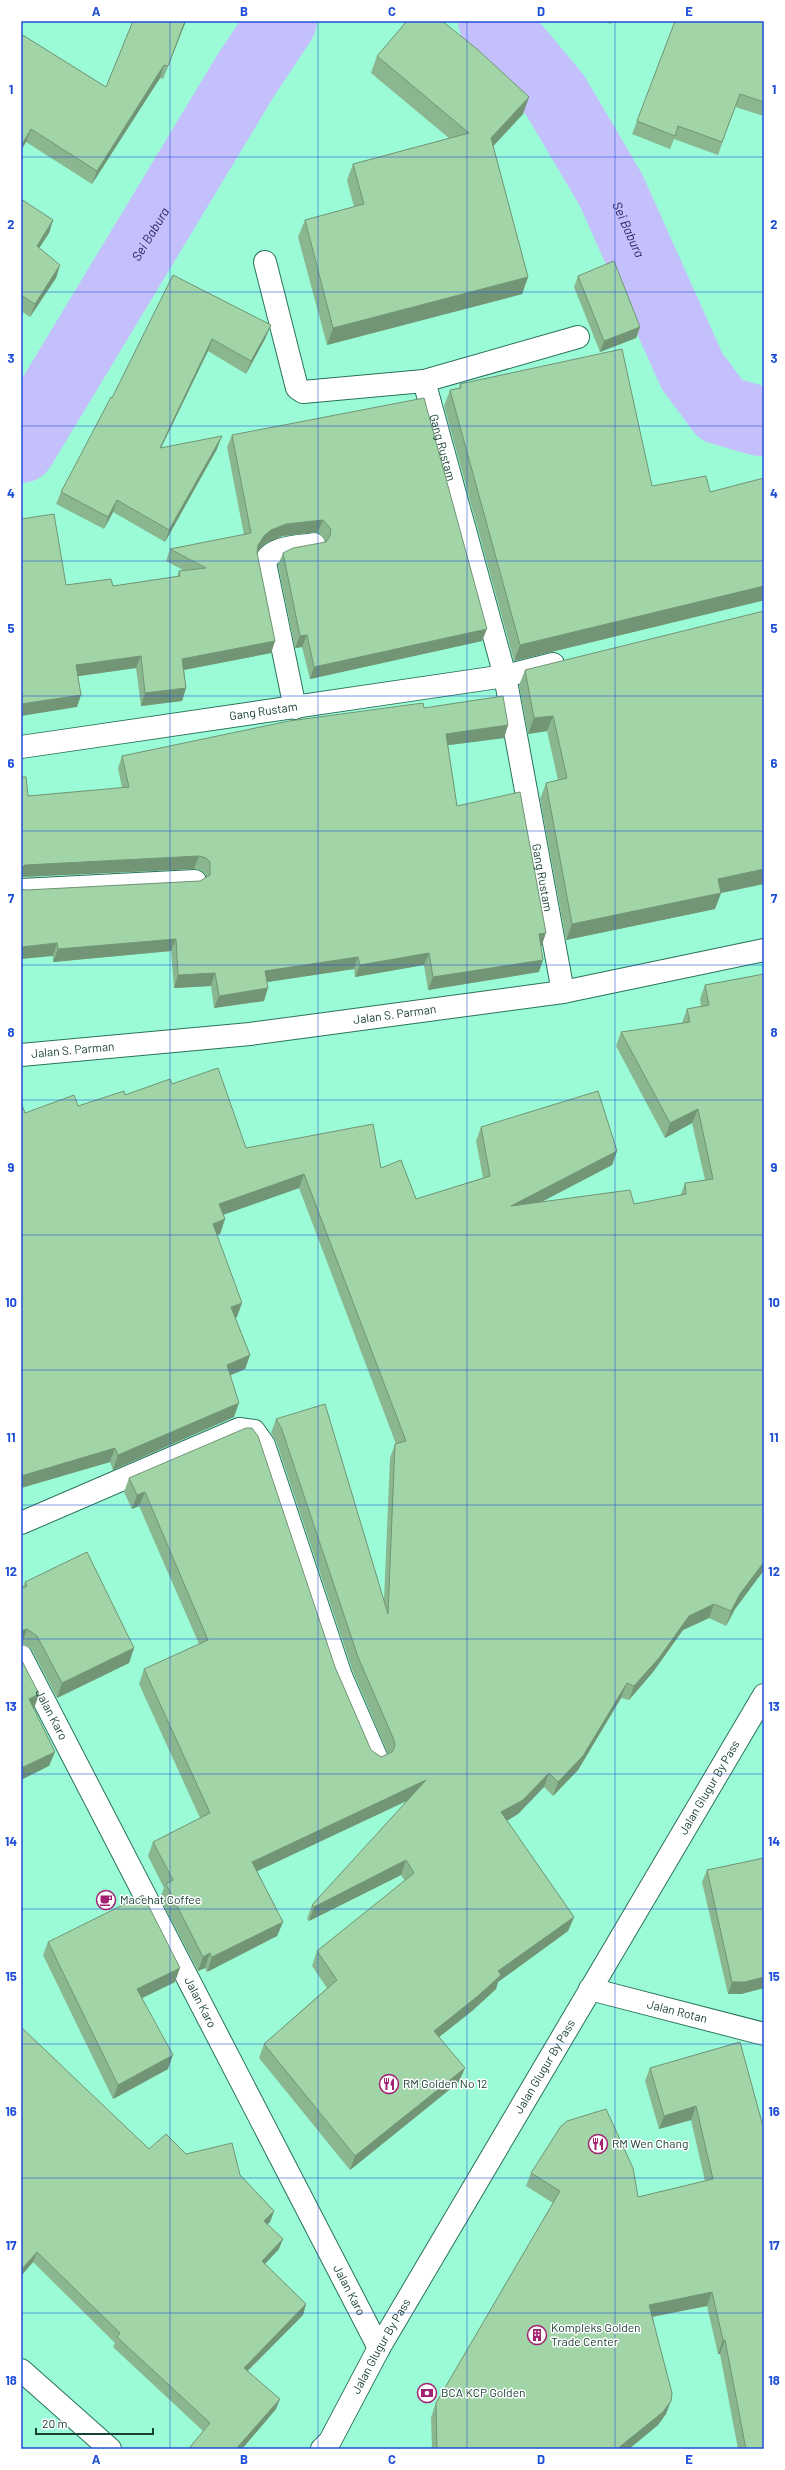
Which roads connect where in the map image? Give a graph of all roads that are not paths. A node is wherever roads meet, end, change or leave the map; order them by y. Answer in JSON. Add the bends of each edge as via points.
{"nodes":[{"id":1,"x":265,"y":262,"type":"dead end"},
{"id":2,"x":578,"y":337,"type":"dead end"},
{"id":3,"x":424,"y":381,"type":"junction"},
{"id":4,"x":314,"y":544,"type":"edge"},
{"id":5,"x":574,"y":659,"type":"edge"},
{"id":6,"x":505,"y":676,"type":"junction"},
{"id":7,"x":295,"y":708,"type":"junction"},
{"id":8,"x":21,"y":748,"type":"edge"},
{"id":9,"x":195,"y":881,"type":"edge"},
{"id":10,"x":21,"y":890,"type":"edge"},
{"id":11,"x":764,"y":950,"type":"edge"},
{"id":12,"x":563,"y":992,"type":"junction"},
{"id":13,"x":21,"y":1055,"type":"edge"},
{"id":14,"x":21,"y":1523,"type":"edge"},
{"id":15,"x":21,"y":1656,"type":"edge"},
{"id":16,"x":764,"y":1696,"type":"edge"},
{"id":17,"x":377,"y":1759,"type":"edge"},
{"id":18,"x":590,"y":1989,"type":"junction"},
{"id":19,"x":764,"y":2034,"type":"edge"},
{"id":20,"x":379,"y":2348,"type":"junction"},
{"id":21,"x":21,"y":2370,"type":"edge"},
{"id":22,"x":327,"y":2446,"type":"edge"},
{"id":23,"x":110,"y":2449,"type":"edge"}],
"edges":[{"from":1,"to":3,"type":"street","via":[[297,388],[309,393]]},
{"from":2,"to":3,"type":"street"},
{"from":3,"to":6,"type":"street","name":"Gang Rustam"},
{"from":4,"to":7,"type":"street","via":[[273,552],[267,556],[265,563]]},
{"from":5,"to":6,"type":"street","name":"Gang Rustam"},
{"from":6,"to":7,"type":"street","name":"Gang Rustam"},
{"from":6,"to":12,"type":"street","name":"Gang Rustam"},
{"from":7,"to":8,"type":"street","name":"Gang Rustam"},
{"from":9,"to":10,"type":"street"},
{"from":11,"to":12,"type":"street","name":"Jalan S. Parman"},
{"from":12,"to":13,"type":"street","name":"Jalan S. Parman","via":[[250,1034]]},
{"from":14,"to":17,"type":"street","via":[[239,1429],[254,1431],[264,1445],[341,1676]]},
{"from":15,"to":20,"type":"street","name":"Jalan Karo"},
{"from":16,"to":18,"type":"street","name":"Jalan Glugur By Pass"},
{"from":18,"to":19,"type":"street","name":"Jalan Rotan"},
{"from":18,"to":20,"type":"street","name":"Jalan Glugur By Pass"},
{"from":20,"to":22,"type":"street","name":"Jalan Glugur By Pass"},
{"from":21,"to":23,"type":"street"}]}
